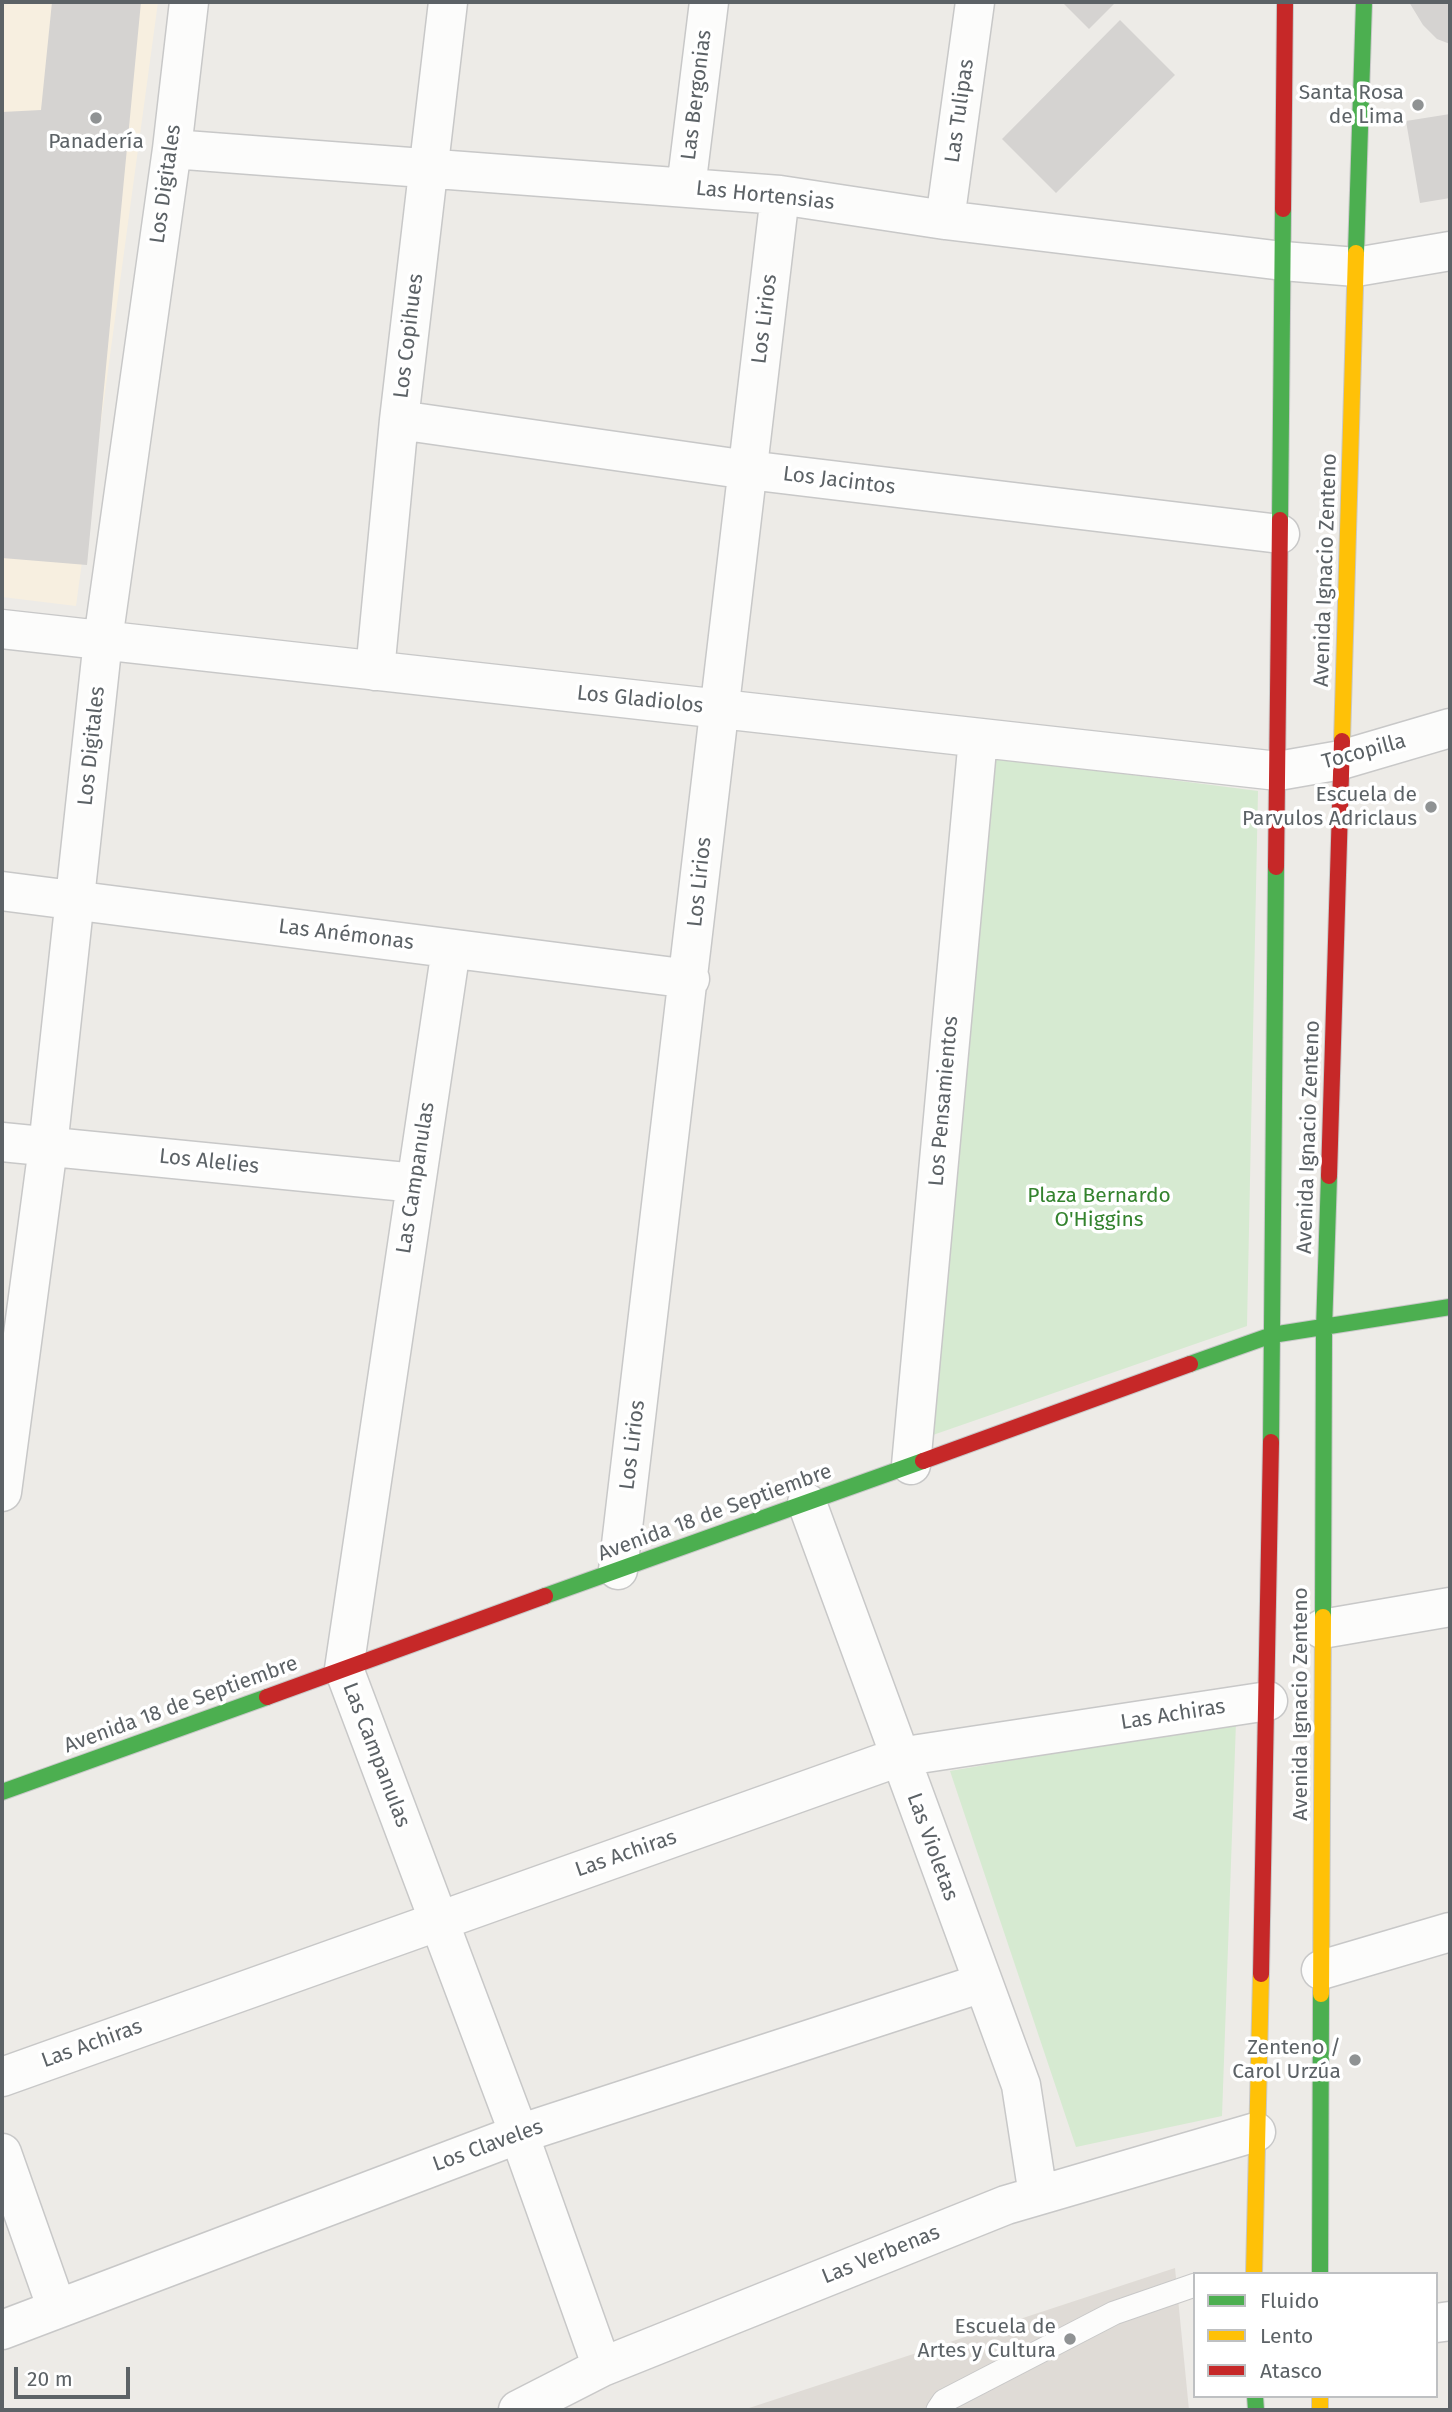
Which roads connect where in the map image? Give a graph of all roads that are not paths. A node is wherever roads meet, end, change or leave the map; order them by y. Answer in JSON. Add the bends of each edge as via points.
{"nodes":[{"id":1,"x":188,"y":2,"type":"edge"},
{"id":2,"x":448,"y":2,"type":"edge"},
{"id":3,"x":709,"y":2,"type":"edge"},
{"id":4,"x":975,"y":2,"type":"edge"},
{"id":5,"x":1285,"y":2,"type":"edge"},
{"id":6,"x":1364,"y":2,"type":"edge"},
{"id":7,"x":172,"y":149,"type":"junction"},
{"id":8,"x":429,"y":169,"type":"junction"},
{"id":9,"x":686,"y":188,"type":"junction"},
{"id":10,"x":780,"y":195,"type":"junction"},
{"id":11,"x":945,"y":220,"type":"junction"},
{"id":12,"x":1450,"y":251,"type":"edge"},
{"id":13,"x":1283,"y":261,"type":"junction"},
{"id":14,"x":1356,"y":267,"type":"junction"},
{"id":15,"x":399,"y":420,"type":"junction"},
{"id":16,"x":748,"y":470,"type":"junction"},
{"id":17,"x":1280,"y":534,"type":"junction"},
{"id":18,"x":2,"y":629,"type":"edge"},
{"id":19,"x":103,"y":640,"type":"junction"},
{"id":20,"x":375,"y":671,"type":"junction"},
{"id":21,"x":718,"y":709,"type":"junction"},
{"id":22,"x":1450,"y":728,"type":"edge"},
{"id":23,"x":978,"y":738,"type":"junction"},
{"id":24,"x":1341,"y":761,"type":"junction"},
{"id":25,"x":1278,"y":771,"type":"junction"},
{"id":26,"x":2,"y":891,"type":"edge"},
{"id":27,"x":76,"y":900,"type":"junction"},
{"id":28,"x":451,"y":949,"type":"junction"},
{"id":29,"x":690,"y":979,"type":"junction"},
{"id":30,"x":2,"y":1142,"type":"edge"},
{"id":31,"x":48,"y":1147,"type":"junction"},
{"id":32,"x":416,"y":1183,"type":"junction"},
{"id":33,"x":1450,"y":1307,"type":"edge"},
{"id":34,"x":1324,"y":1329,"type":"junction"},
{"id":35,"x":1272,"y":1335,"type":"junction"},
{"id":36,"x":911,"y":1465,"type":"junction"},
{"id":37,"x":2,"y":1492,"type":"edge"},
{"id":38,"x":807,"y":1503,"type":"junction"},
{"id":39,"x":618,"y":1570,"type":"junction"},
{"id":40,"x":1450,"y":1607,"type":"edge"},
{"id":41,"x":1322,"y":1629,"type":"junction"},
{"id":42,"x":344,"y":1669,"type":"junction"},
{"id":43,"x":1268,"y":1701,"type":"junction"},
{"id":44,"x":899,"y":1757,"type":"junction"},
{"id":45,"x":2,"y":1791,"type":"edge"},
{"id":46,"x":439,"y":1920,"type":"junction"},
{"id":47,"x":1450,"y":1932,"type":"edge"},
{"id":48,"x":1321,"y":1970,"type":"junction"},
{"id":49,"x":982,"y":1983,"type":"junction"},
{"id":50,"x":2,"y":2077,"type":"edge"},
{"id":51,"x":1256,"y":2132,"type":"junction"},
{"id":52,"x":519,"y":2134,"type":"junction"},
{"id":53,"x":2,"y":2153,"type":"edge"},
{"id":54,"x":1038,"y":2195,"type":"junction"},
{"id":55,"x":1254,"y":2272,"type":"edge"},
{"id":56,"x":1320,"y":2272,"type":"edge"},
{"id":57,"x":1193,"y":2286,"type":"edge"},
{"id":58,"x":57,"y":2309,"type":"junction"},
{"id":59,"x":2,"y":2330,"type":"edge"},
{"id":60,"x":602,"y":2367,"type":"junction"},
{"id":61,"x":518,"y":2410,"type":"edge"},
{"id":62,"x":937,"y":2410,"type":"edge"}],
"edges":[{"from":1,"to":7,"type":"street","name":"Los Digitales"},
{"from":2,"to":8,"type":"street","name":"Los Copihues"},
{"from":3,"to":9,"type":"street","name":"Las Bergonias"},
{"from":4,"to":11,"type":"street","name":"Las Tulipas"},
{"from":5,"to":13,"type":"main road","name":"Avenida Ignacio Zenteno"},
{"from":6,"to":14,"type":"main road","name":"Avenida Ignacio Zenteno"},
{"from":7,"to":8,"type":"street","name":"Las Hortensias"},
{"from":7,"to":19,"type":"street","name":"Los Digitales"},
{"from":8,"to":9,"type":"street","name":"Las Hortensias"},
{"from":8,"to":15,"type":"street","name":"Los Copihues"},
{"from":9,"to":10,"type":"street","name":"Las Hortensias"},
{"from":10,"to":11,"type":"street","name":"Las Hortensias"},
{"from":10,"to":16,"type":"street","name":"Los Lirios"},
{"from":11,"to":13,"type":"street","name":"Las Hortensias"},
{"from":12,"to":14,"type":"street","name":"Las Hortensias"},
{"from":13,"to":14,"type":"street","name":"Las Hortensias"},
{"from":13,"to":17,"type":"main road","name":"Avenida Ignacio Zenteno"},
{"from":14,"to":24,"type":"main road","name":"Avenida Ignacio Zenteno"},
{"from":15,"to":16,"type":"street","name":"Los Jacintos"},
{"from":15,"to":20,"type":"street","name":"Los Copihues"},
{"from":16,"to":17,"type":"street","name":"Los Jacintos"},
{"from":16,"to":21,"type":"street","name":"Los Lirios"},
{"from":17,"to":25,"type":"main road","name":"Avenida Ignacio Zenteno"},
{"from":18,"to":19,"type":"street","name":"Los Gladiolos"},
{"from":19,"to":20,"type":"street","name":"Los Gladiolos"},
{"from":19,"to":27,"type":"street","name":"Los Digitales"},
{"from":20,"to":21,"type":"street","name":"Los Gladiolos"},
{"from":21,"to":23,"type":"street","name":"Los Gladiolos"},
{"from":21,"to":29,"type":"street","name":"Los Lirios"},
{"from":22,"to":24,"type":"street","name":"Tocopilla"},
{"from":23,"to":25,"type":"street","name":"Los Gladiolos"},
{"from":23,"to":36,"type":"street","name":"Los Pensamientos"},
{"from":24,"to":25,"type":"street","name":"Tocopilla"},
{"from":24,"to":34,"type":"main road","name":"Avenida Ignacio Zenteno"},
{"from":25,"to":35,"type":"main road","name":"Avenida Ignacio Zenteno"},
{"from":26,"to":27,"type":"street","name":"Las Anémonas"},
{"from":27,"to":28,"type":"street","name":"Las Anémonas"},
{"from":27,"to":31,"type":"street","name":"Los Digitales"},
{"from":28,"to":29,"type":"street","name":"Las Anémonas"},
{"from":28,"to":32,"type":"street","name":"Las Campanulas"},
{"from":29,"to":39,"type":"street","name":"Los Lirios"},
{"from":30,"to":31,"type":"street","name":"Los Alelies"},
{"from":31,"to":32,"type":"street","name":"Los Alelies"},
{"from":31,"to":37,"type":"street","name":"Los Digitales"},
{"from":32,"to":42,"type":"street","name":"Las Campanulas"},
{"from":33,"to":34,"type":"main road","name":"Avenida 18 de Septiembre"},
{"from":34,"to":35,"type":"main road","name":"Avenida 18 de Septiembre"},
{"from":34,"to":41,"type":"main road","name":"Avenida Ignacio Zenteno"},
{"from":35,"to":36,"type":"main road","name":"Avenida 18 de Septiembre"},
{"from":35,"to":43,"type":"main road","name":"Avenida Ignacio Zenteno"},
{"from":36,"to":38,"type":"main road","name":"Avenida 18 de Septiembre"},
{"from":38,"to":39,"type":"main road","name":"Avenida 18 de Septiembre"},
{"from":38,"to":44,"type":"street","name":"Las Violetas"},
{"from":39,"to":42,"type":"main road","name":"Avenida 18 de Septiembre"},
{"from":40,"to":41,"type":"street"},
{"from":41,"to":48,"type":"main road","name":"Avenida Ignacio Zenteno"},
{"from":42,"to":45,"type":"main road","name":"Avenida 18 de Septiembre"},
{"from":42,"to":46,"type":"street","name":"Las Campanulas"},
{"from":43,"to":44,"type":"street","name":"Las Achiras"},
{"from":43,"to":51,"type":"main road","name":"Avenida Ignacio Zenteno"},
{"from":44,"to":46,"type":"street","name":"Las Achiras"},
{"from":44,"to":49,"type":"street","name":"Las Violetas"},
{"from":46,"to":50,"type":"street","name":"Las Achiras"},
{"from":46,"to":52,"type":"street","name":"Las Campanulas"},
{"from":47,"to":48,"type":"street"},
{"from":48,"to":56,"type":"main road","name":"Avenida Ignacio Zenteno"},
{"from":49,"to":52,"type":"street","name":"Los Claveles"},
{"from":49,"to":54,"type":"street","name":"Las Violetas","via":[[1021,2085]]},
{"from":51,"to":54,"type":"street","name":"Las Verbenas"},
{"from":51,"to":55,"type":"main road","name":"Avenida Ignacio Zenteno"},
{"from":52,"to":58,"type":"street","name":"Los Claveles"},
{"from":52,"to":60,"type":"street","name":"Las Campanulas"},
{"from":53,"to":58,"type":"street"},
{"from":54,"to":60,"type":"street","name":"Las Verbenas"},
{"from":57,"to":62,"type":"lane","via":[[1114,2313],[944,2402]]},
{"from":58,"to":59,"type":"street","name":"Los Claveles"},
{"from":60,"to":61,"type":"street","name":"Las Verbenas"}]}
